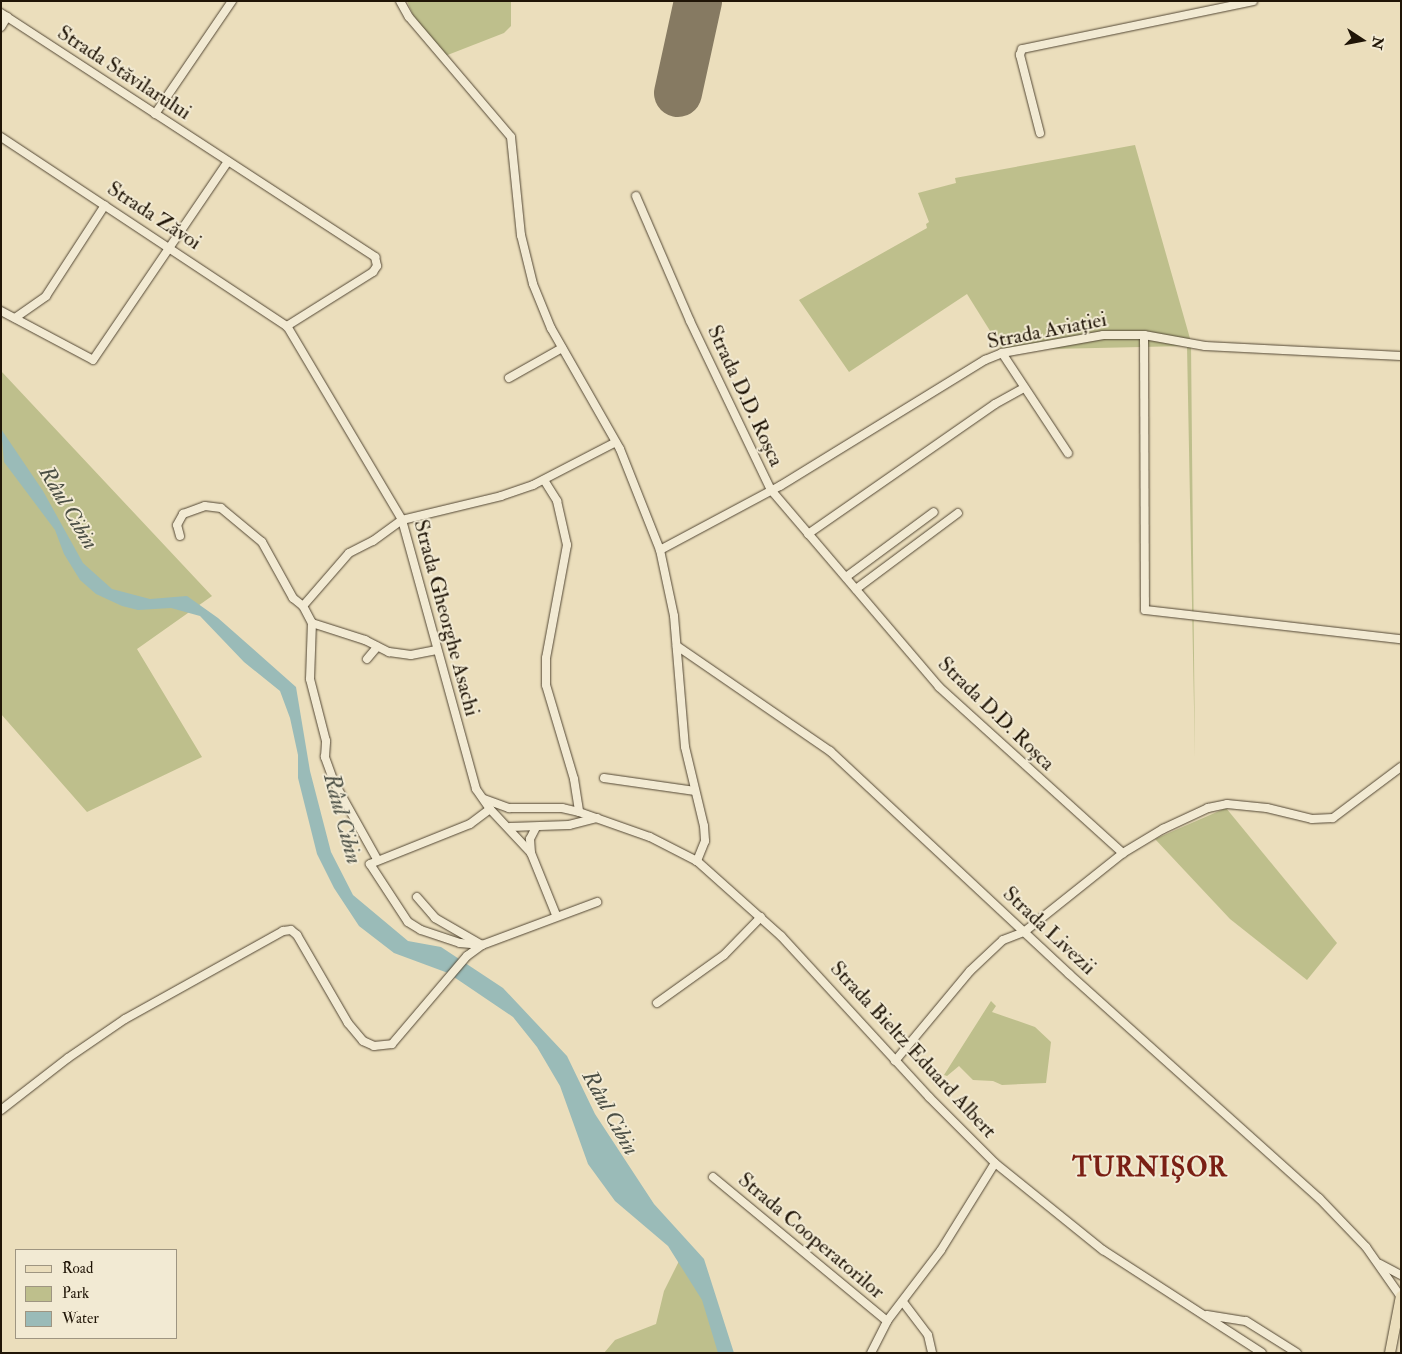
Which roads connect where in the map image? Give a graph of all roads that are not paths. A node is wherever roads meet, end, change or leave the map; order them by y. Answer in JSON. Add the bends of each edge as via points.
{"nodes":[{"id":1,"x":232,"y":1,"type":"edge"},
{"id":2,"x":400,"y":1,"type":"edge"},
{"id":3,"x":1253,"y":1,"type":"edge"},
{"id":4,"x":4,"y":15,"type":"edge"},
{"id":5,"x":1,"y":27,"type":"edge"},
{"id":6,"x":155,"y":114,"type":"junction"},
{"id":7,"x":1040,"y":133,"type":"dead end"},
{"id":8,"x":1,"y":137,"type":"edge"},
{"id":9,"x":228,"y":161,"type":"junction"},
{"id":10,"x":636,"y":196,"type":"dead end"},
{"id":11,"x":105,"y":205,"type":"junction"},
{"id":12,"x":169,"y":248,"type":"junction"},
{"id":13,"x":1,"y":310,"type":"edge"},
{"id":14,"x":15,"y":318,"type":"junction"},
{"id":15,"x":287,"y":326,"type":"junction"},
{"id":16,"x":1144,"y":336,"type":"junction"},
{"id":17,"x":562,"y":348,"type":"junction"},
{"id":18,"x":1002,"y":353,"type":"junction"},
{"id":19,"x":1401,"y":356,"type":"edge"},
{"id":20,"x":509,"y":378,"type":"dead end"},
{"id":21,"x":1024,"y":388,"type":"junction"},
{"id":22,"x":616,"y":442,"type":"junction"},
{"id":23,"x":1068,"y":453,"type":"dead end"},
{"id":24,"x":544,"y":480,"type":"junction"},
{"id":25,"x":771,"y":490,"type":"junction"},
{"id":26,"x":934,"y":512,"type":"dead end"},
{"id":27,"x":958,"y":513,"type":"dead end"},
{"id":28,"x":402,"y":520,"type":"junction"},
{"id":29,"x":808,"y":534,"type":"junction"},
{"id":30,"x":180,"y":536,"type":"dead end"},
{"id":31,"x":660,"y":550,"type":"junction"},
{"id":32,"x":846,"y":577,"type":"junction"},
{"id":33,"x":856,"y":589,"type":"junction"},
{"id":34,"x":304,"y":606,"type":"junction"},
{"id":35,"x":312,"y":623,"type":"junction"},
{"id":36,"x":1401,"y":639,"type":"edge"},
{"id":37,"x":378,"y":646,"type":"junction"},
{"id":38,"x":677,"y":646,"type":"junction"},
{"id":39,"x":437,"y":650,"type":"junction"},
{"id":40,"x":367,"y":659,"type":"dead end"},
{"id":41,"x":1401,"y":767,"type":"edge"},
{"id":42,"x":604,"y":778,"type":"dead end"},
{"id":43,"x":695,"y":792,"type":"junction"},
{"id":44,"x":480,"y":797,"type":"junction"},
{"id":45,"x":490,"y":809,"type":"junction"},
{"id":46,"x":579,"y":812,"type":"junction"},
{"id":47,"x":597,"y":818,"type":"junction"},
{"id":48,"x":510,"y":827,"type":"junction"},
{"id":49,"x":536,"y":827,"type":"junction"},
{"id":50,"x":531,"y":853,"type":"junction"},
{"id":51,"x":1123,"y":853,"type":"junction"},
{"id":52,"x":377,"y":859,"type":"junction"},
{"id":53,"x":697,"y":861,"type":"junction"},
{"id":54,"x":418,"y":897,"type":"dead end"},
{"id":55,"x":596,"y":902,"type":"dead end"},
{"id":56,"x":556,"y":915,"type":"junction"},
{"id":57,"x":761,"y":917,"type":"junction"},
{"id":58,"x":435,"y":918,"type":"junction"},
{"id":59,"x":1024,"y":932,"type":"junction"},
{"id":60,"x":430,"y":933,"type":"junction"},
{"id":61,"x":482,"y":945,"type":"junction"},
{"id":62,"x":657,"y":1003,"type":"dead end"},
{"id":63,"x":895,"y":1061,"type":"junction"},
{"id":64,"x":1,"y":1110,"type":"edge"},
{"id":65,"x":995,"y":1163,"type":"junction"},
{"id":66,"x":714,"y":1177,"type":"dead end"},
{"id":67,"x":1378,"y":1263,"type":"junction"},
{"id":68,"x":1401,"y":1275,"type":"edge"},
{"id":69,"x":1401,"y":1296,"type":"edge"},
{"id":70,"x":903,"y":1302,"type":"junction"},
{"id":71,"x":1202,"y":1314,"type":"junction"},
{"id":72,"x":1398,"y":1317,"type":"junction"},
{"id":73,"x":887,"y":1322,"type":"junction"},
{"id":74,"x":871,"y":1353,"type":"edge"},
{"id":75,"x":932,"y":1353,"type":"edge"},
{"id":76,"x":1262,"y":1353,"type":"edge"},
{"id":77,"x":1297,"y":1353,"type":"edge"},
{"id":78,"x":1390,"y":1353,"type":"edge"},
{"id":79,"x":1395,"y":1353,"type":"edge"}],
"edges":[{"from":1,"to":6,"type":"street"},
{"from":2,"to":17,"type":"street","via":[[415,24],[511,137],[516,204],[526,260],[541,305]]},
{"from":3,"to":7,"type":"street","via":[[1022,49],[1020,55]]},
{"from":4,"to":5,"type":"street"},
{"from":4,"to":6,"type":"street","name":"Strada Stăvilarului"},
{"from":6,"to":9,"type":"street","name":"Strada Stăvilarului"},
{"from":8,"to":11,"type":"street","name":"Strada Zăvoi"},
{"from":9,"to":12,"type":"street"},
{"from":9,"to":15,"type":"street","name":"Strada Stăvilarului","via":[[378,261],[373,272]]},
{"from":10,"to":25,"type":"street","name":"Strada D.D. Roșca","via":[[690,321]]},
{"from":11,"to":12,"type":"street","name":"Strada Zăvoi"},
{"from":11,"to":14,"type":"street","via":[[57,282],[35,306]]},
{"from":12,"to":14,"type":"street","via":[[94,360]]},
{"from":12,"to":15,"type":"street","name":"Strada Zăvoi"},
{"from":13,"to":14,"type":"street"},
{"from":15,"to":28,"type":"street","name":"Strada Gheorghe Asachi"},
{"from":16,"to":18,"type":"street","name":"Strada Aviației","via":[[1103,335]]},
{"from":16,"to":19,"type":"street","name":"Strada Aviației","via":[[1204,346]]},
{"from":16,"to":36,"type":"street","via":[[1145,610]]},
{"from":17,"to":20,"type":"street"},
{"from":17,"to":22,"type":"street"},
{"from":18,"to":21,"type":"street"},
{"from":18,"to":25,"type":"street","name":"Strada Aviației","via":[[984,360]]},
{"from":21,"to":23,"type":"street"},
{"from":21,"to":29,"type":"street","via":[[994,404]]},
{"from":22,"to":24,"type":"street"},
{"from":22,"to":31,"type":"street","via":[[638,488]]},
{"from":24,"to":28,"type":"street","via":[[501,496]]},
{"from":24,"to":46,"type":"street","via":[[557,501],[567,545],[546,658],[546,685],[574,780]]},
{"from":25,"to":29,"type":"street","name":"Strada D.D. Roșca"},
{"from":25,"to":31,"type":"street","name":"Strada Aviației"},
{"from":26,"to":32,"type":"street"},
{"from":27,"to":33,"type":"street"},
{"from":28,"to":34,"type":"street","via":[[374,541],[349,553]]},
{"from":28,"to":39,"type":"street","name":"Strada Gheorghe Asachi"},
{"from":29,"to":32,"type":"street","name":"Strada D.D. Roșca"},
{"from":30,"to":34,"type":"street","via":[[179,518],[189,510],[204,506],[221,508],[262,542],[293,598]]},
{"from":31,"to":38,"type":"street"},
{"from":32,"to":33,"type":"street","name":"Strada D.D. Roșca"},
{"from":33,"to":51,"type":"street","name":"Strada D.D. Roșca","via":[[946,694]]},
{"from":34,"to":35,"type":"street"},
{"from":35,"to":37,"type":"street"},
{"from":35,"to":52,"type":"street","via":[[310,679],[326,741],[325,757],[334,782]]},
{"from":37,"to":39,"type":"street","via":[[411,655]]},
{"from":37,"to":40,"type":"street"},
{"from":38,"to":43,"type":"street","via":[[685,747]]},
{"from":38,"to":59,"type":"street","name":"Strada Livezii","via":[[830,751]]},
{"from":39,"to":44,"type":"street","name":"Strada Gheorghe Asachi","via":[[472,779]]},
{"from":41,"to":51,"type":"street","via":[[1333,818],[1312,819],[1267,808],[1227,804],[1208,808],[1163,828]]},
{"from":42,"to":43,"type":"street"},
{"from":43,"to":53,"type":"street","via":[[706,836]]},
{"from":44,"to":45,"type":"street","name":"Strada Gheorghe Asachi"},
{"from":44,"to":46,"type":"street","name":"Strada Bieltz Eduard Albert","via":[[509,808],[562,808]]},
{"from":45,"to":48,"type":"street","name":"Strada Gheorghe Asachi"},
{"from":45,"to":52,"type":"street","via":[[470,824]]},
{"from":46,"to":47,"type":"street","name":"Strada Bieltz Eduard Albert"},
{"from":47,"to":49,"type":"street","via":[[569,825]]},
{"from":47,"to":53,"type":"street","name":"Strada Bieltz Eduard Albert","via":[[650,837]]},
{"from":48,"to":49,"type":"street"},
{"from":48,"to":50,"type":"street","name":"Strada Gheorghe Asachi"},
{"from":49,"to":50,"type":"street","via":[[530,839]]},
{"from":50,"to":56,"type":"street"},
{"from":51,"to":59,"type":"street"},
{"from":52,"to":60,"type":"street","via":[[370,864],[408,922]]},
{"from":53,"to":57,"type":"street","name":"Strada Bieltz Eduard Albert"},
{"from":54,"to":58,"type":"street"},
{"from":55,"to":56,"type":"street"},
{"from":56,"to":61,"type":"street"},
{"from":57,"to":62,"type":"street","via":[[724,955]]},
{"from":57,"to":63,"type":"street","name":"Strada Bieltz Eduard Albert"},
{"from":58,"to":60,"type":"street"},
{"from":58,"to":61,"type":"street","via":[[468,934]]},
{"from":59,"to":63,"type":"street","via":[[1003,940],[970,971]]},
{"from":59,"to":67,"type":"street","name":"Strada Livezii","via":[[1319,1198]]},
{"from":60,"to":61,"type":"street","via":[[466,944]]},
{"from":61,"to":64,"type":"street","via":[[467,956],[392,1044],[374,1046],[363,1041],[348,1023],[297,935],[287,930],[125,1019]]},
{"from":63,"to":65,"type":"street","name":"Strada Bieltz Eduard Albert"},
{"from":65,"to":70,"type":"street","via":[[941,1250]]},
{"from":65,"to":71,"type":"street","name":"Strada Bieltz Eduard Albert","via":[[1103,1250]]},
{"from":66,"to":73,"type":"street","name":"Strada Cooperatorilor"},
{"from":67,"to":68,"type":"street","name":"Strada Livezii"},
{"from":67,"to":69,"type":"street","name":"Strada Livezii"},
{"from":69,"to":72,"type":"main road"},
{"from":70,"to":73,"type":"street"},
{"from":70,"to":75,"type":"street","via":[[928,1334]]},
{"from":71,"to":76,"type":"street","name":"Strada Bieltz Eduard Albert"},
{"from":71,"to":77,"type":"street","via":[[1246,1321]]},
{"from":72,"to":78,"type":"main road"},
{"from":72,"to":79,"type":"main road"},
{"from":73,"to":74,"type":"street"}]}
